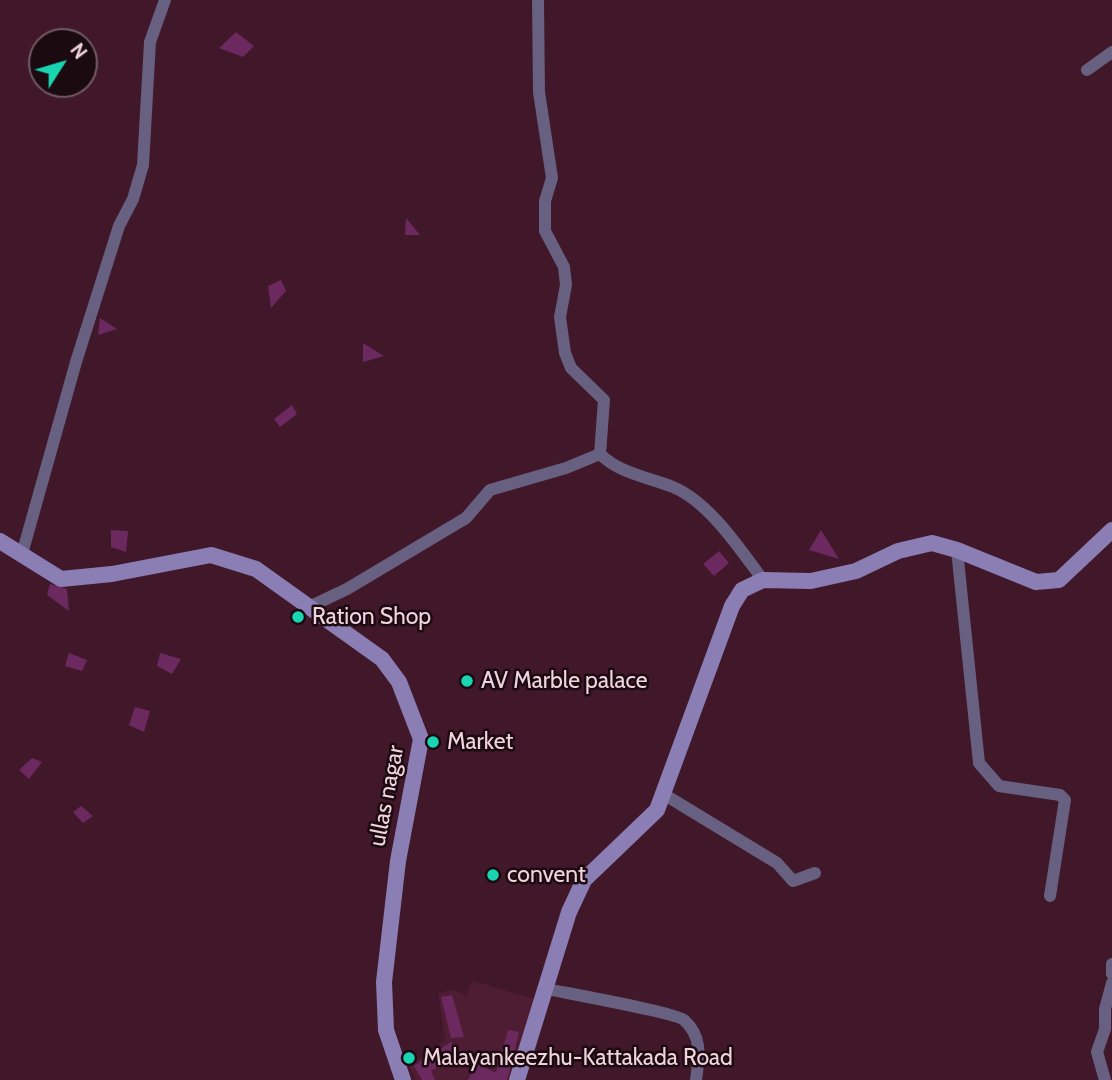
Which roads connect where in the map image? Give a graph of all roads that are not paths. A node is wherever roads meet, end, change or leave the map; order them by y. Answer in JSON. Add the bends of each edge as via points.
{"nodes":[{"id":1,"x":164,"y":0,"type":"edge"},
{"id":2,"x":538,"y":0,"type":"edge"},
{"id":3,"x":1112,"y":52,"type":"edge"},
{"id":4,"x":1087,"y":70,"type":"dead end"},
{"id":5,"x":600,"y":454,"type":"junction"},
{"id":6,"x":1112,"y":530,"type":"edge"},
{"id":7,"x":0,"y":541,"type":"edge"},
{"id":8,"x":957,"y":550,"type":"junction"},
{"id":9,"x":22,"y":554,"type":"junction"},
{"id":10,"x":763,"y":580,"type":"junction"},
{"id":11,"x":307,"y":608,"type":"junction"},
{"id":12,"x":665,"y":795,"type":"junction"},
{"id":13,"x":815,"y":873,"type":"dead end"},
{"id":14,"x":1050,"y":896,"type":"dead end"},
{"id":15,"x":1112,"y":964,"type":"edge"},
{"id":16,"x":1112,"y":974,"type":"edge"},
{"id":17,"x":1112,"y":984,"type":"edge"},
{"id":18,"x":547,"y":989,"type":"junction"},
{"id":19,"x":403,"y":1080,"type":"edge"},
{"id":20,"x":517,"y":1080,"type":"edge"},
{"id":21,"x":696,"y":1080,"type":"edge"},
{"id":22,"x":1105,"y":1080,"type":"edge"}],
"edges":[{"from":1,"to":9,"type":"street","via":[[150,42],[142,165],[76,362]]},
{"from":2,"to":5,"type":"street","via":[[540,92],[552,178],[545,201],[545,231],[564,267],[560,317],[565,353],[571,368],[604,400]]},
{"from":3,"to":4,"type":"street"},
{"from":5,"to":10,"type":"street","via":[[614,468],[674,487],[695,503],[723,526]]},
{"from":5,"to":11,"type":"street","via":[[490,490],[466,518]]},
{"from":6,"to":8,"type":"main road","via":[[1059,580],[1036,582]]},
{"from":7,"to":9,"type":"main road","name":"ullas nagar"},
{"from":8,"to":10,"type":"main road","via":[[932,543],[898,551],[856,571],[811,581]]},
{"from":8,"to":14,"type":"street","via":[[978,763],[999,786],[1059,795],[1065,800]]},
{"from":9,"to":11,"type":"main road","name":"ullas nagar","via":[[61,579],[211,555],[256,569]]},
{"from":10,"to":12,"type":"main road","via":[[742,590],[732,606]]},
{"from":11,"to":19,"type":"main road","name":"ullas nagar","via":[[382,659],[399,682],[421,739],[398,861],[384,982],[386,1030]]},
{"from":12,"to":13,"type":"street","via":[[777,863],[793,881]]},
{"from":12,"to":18,"type":"main road","via":[[657,810],[584,880],[569,912]]},
{"from":15,"to":16,"type":"street"},
{"from":17,"to":22,"type":"street","via":[[1097,1052]]},
{"from":18,"to":20,"type":"main road"},
{"from":18,"to":21,"type":"street","via":[[682,1017],[700,1048]]}]}
